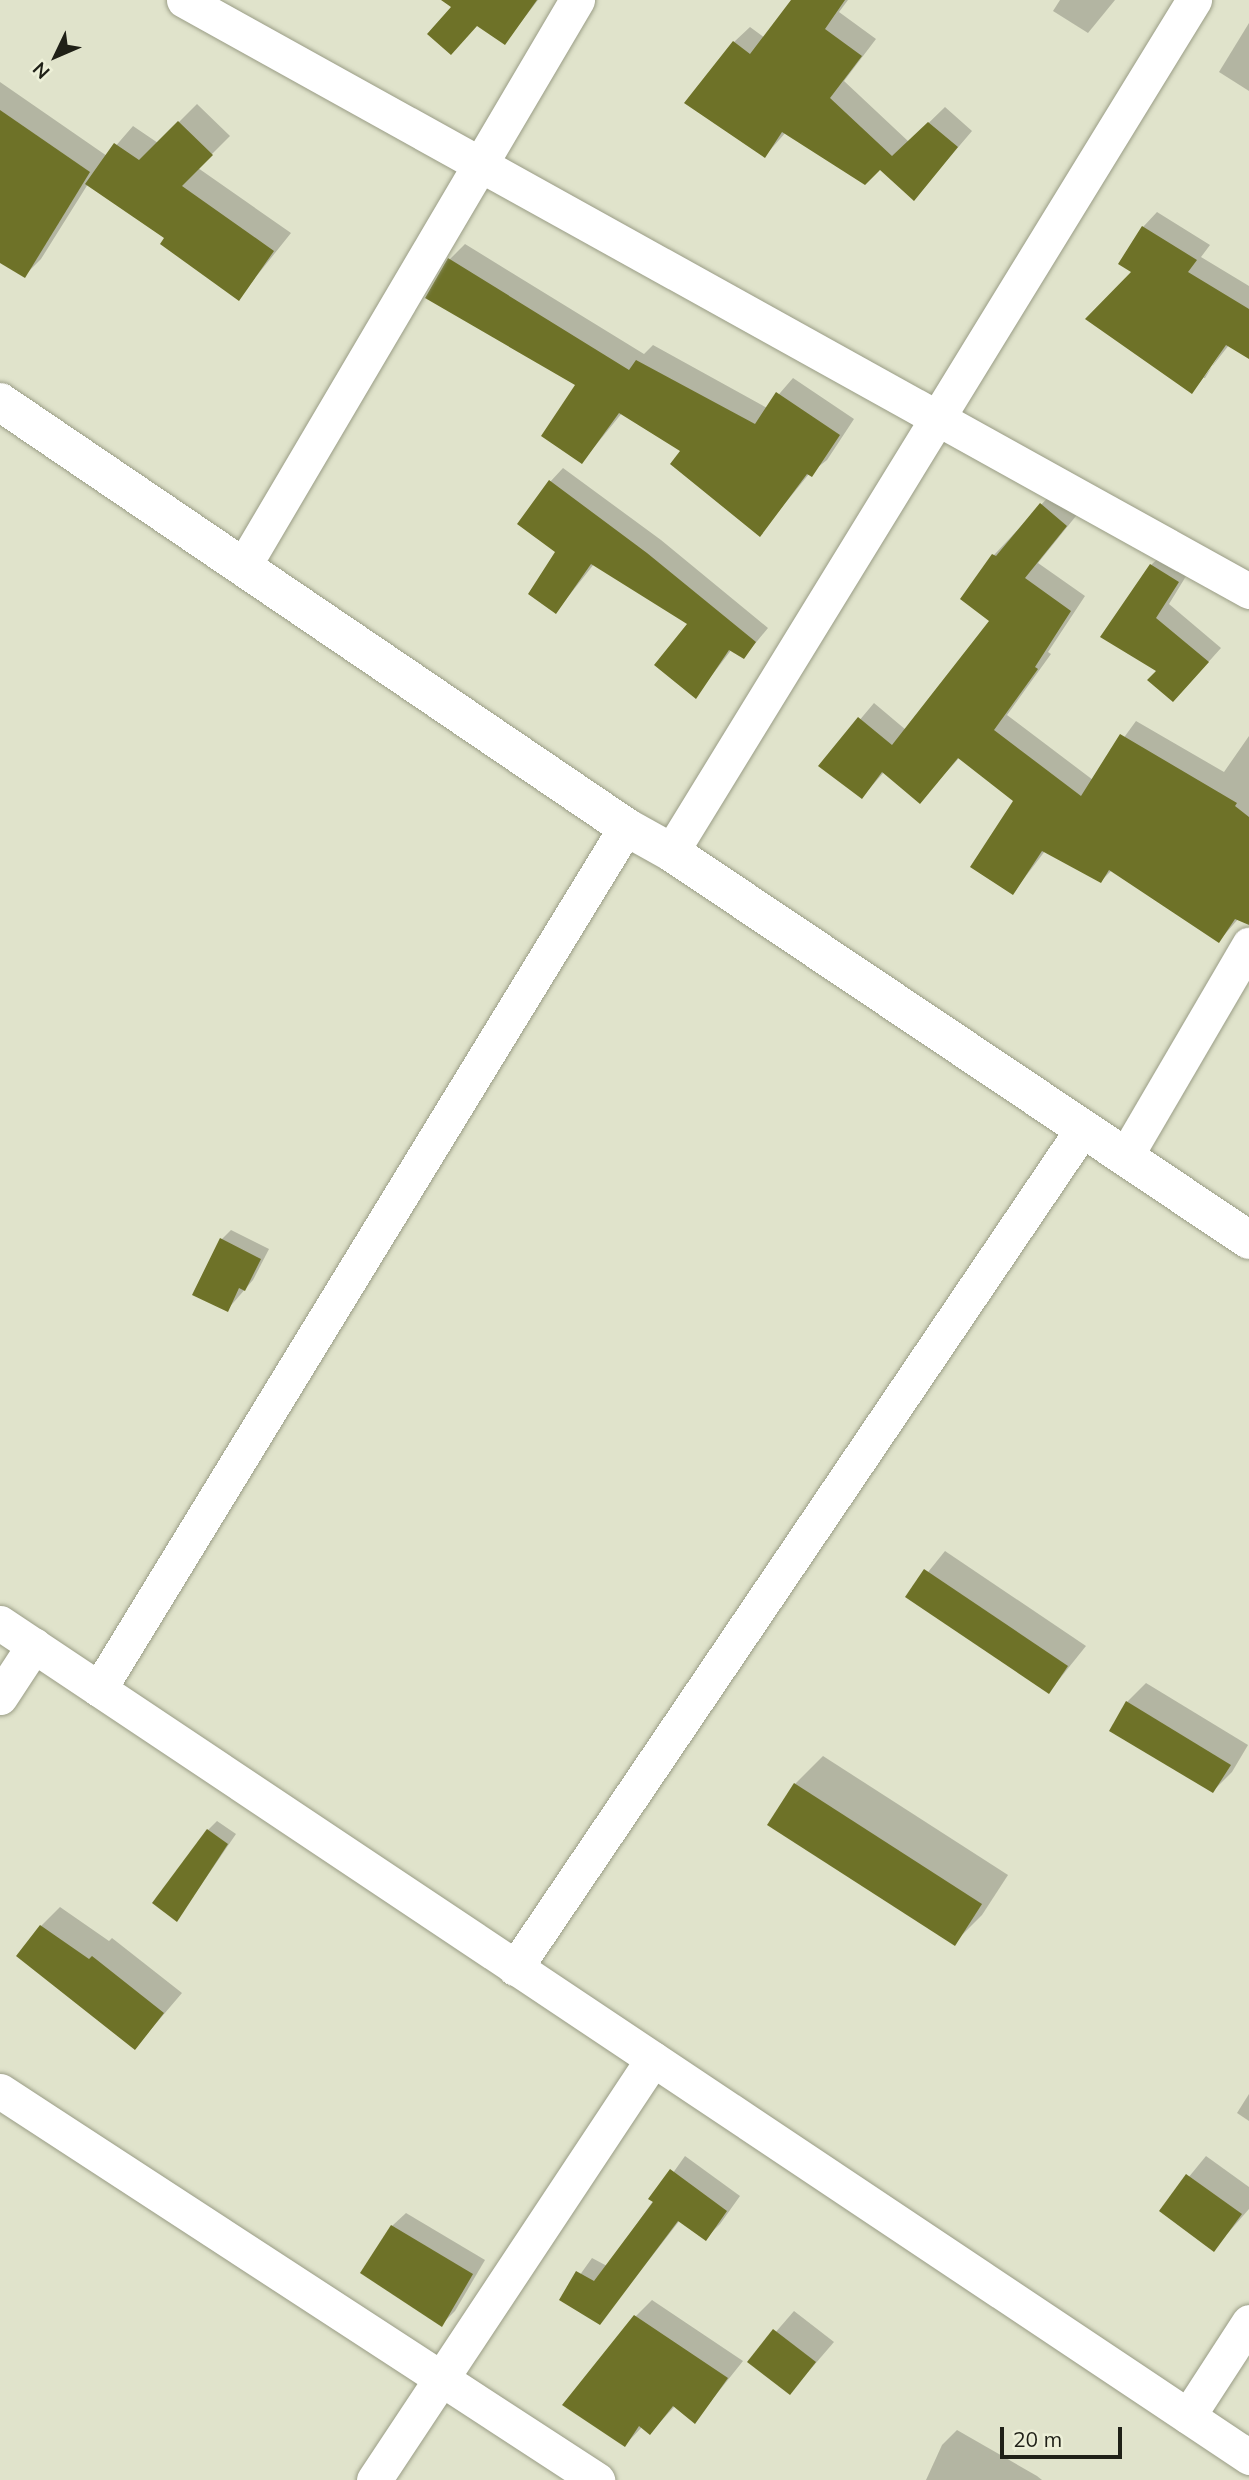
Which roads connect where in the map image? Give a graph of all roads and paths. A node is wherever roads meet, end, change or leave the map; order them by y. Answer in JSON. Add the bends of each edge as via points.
{"nodes":[{"id":1,"x":184,"y":0,"type":"edge"},
{"id":2,"x":577,"y":0,"type":"edge"},
{"id":3,"x":1194,"y":0,"type":"edge"},
{"id":4,"x":480,"y":164,"type":"junction"},
{"id":5,"x":0,"y":401,"type":"edge"},
{"id":6,"x":937,"y":418,"type":"junction"},
{"id":7,"x":244,"y":565,"type":"junction"},
{"id":8,"x":1249,"y":591,"type":"edge"},
{"id":9,"x":626,"y":827,"type":"junction"},
{"id":10,"x":671,"y":852,"type":"junction"},
{"id":11,"x":1249,"y":945,"type":"edge"},
{"id":12,"x":1082,"y":1130,"type":"junction"},
{"id":13,"x":1125,"y":1157,"type":"junction"},
{"id":14,"x":1249,"y":1240,"type":"edge"},
{"id":15,"x":0,"y":1623,"type":"edge"},
{"id":16,"x":34,"y":1645,"type":"junction"},
{"id":17,"x":99,"y":1689,"type":"junction"},
{"id":18,"x":0,"y":1697,"type":"edge"},
{"id":19,"x":515,"y":1968,"type":"junction"},
{"id":20,"x":653,"y":2059,"type":"junction"},
{"id":21,"x":0,"y":2091,"type":"edge"},
{"id":22,"x":1249,"y":2322,"type":"edge"},
{"id":23,"x":440,"y":2381,"type":"junction"},
{"id":24,"x":1188,"y":2416,"type":"junction"},
{"id":25,"x":1249,"y":2457,"type":"edge"},
{"id":26,"x":374,"y":2480,"type":"edge"},
{"id":27,"x":597,"y":2480,"type":"edge"}],
"edges":[{"from":1,"to":4,"type":"street"},
{"from":2,"to":4,"type":"street"},
{"from":3,"to":6,"type":"street"},
{"from":4,"to":6,"type":"street"},
{"from":4,"to":7,"type":"street"},
{"from":5,"to":7,"type":"street"},
{"from":6,"to":8,"type":"street"},
{"from":6,"to":10,"type":"street"},
{"from":7,"to":9,"type":"street"},
{"from":9,"to":10,"type":"street"},
{"from":9,"to":17,"type":"street"},
{"from":10,"to":12,"type":"street"},
{"from":11,"to":13,"type":"street"},
{"from":12,"to":13,"type":"street"},
{"from":12,"to":19,"type":"street"},
{"from":13,"to":14,"type":"street"},
{"from":15,"to":16,"type":"street"},
{"from":16,"to":17,"type":"street"},
{"from":16,"to":18,"type":"street"},
{"from":17,"to":19,"type":"street"},
{"from":19,"to":20,"type":"street"},
{"from":20,"to":23,"type":"street"},
{"from":20,"to":24,"type":"street"},
{"from":21,"to":23,"type":"street"},
{"from":22,"to":24,"type":"street"},
{"from":23,"to":26,"type":"street"},
{"from":23,"to":27,"type":"street"},
{"from":24,"to":25,"type":"street"}]}
